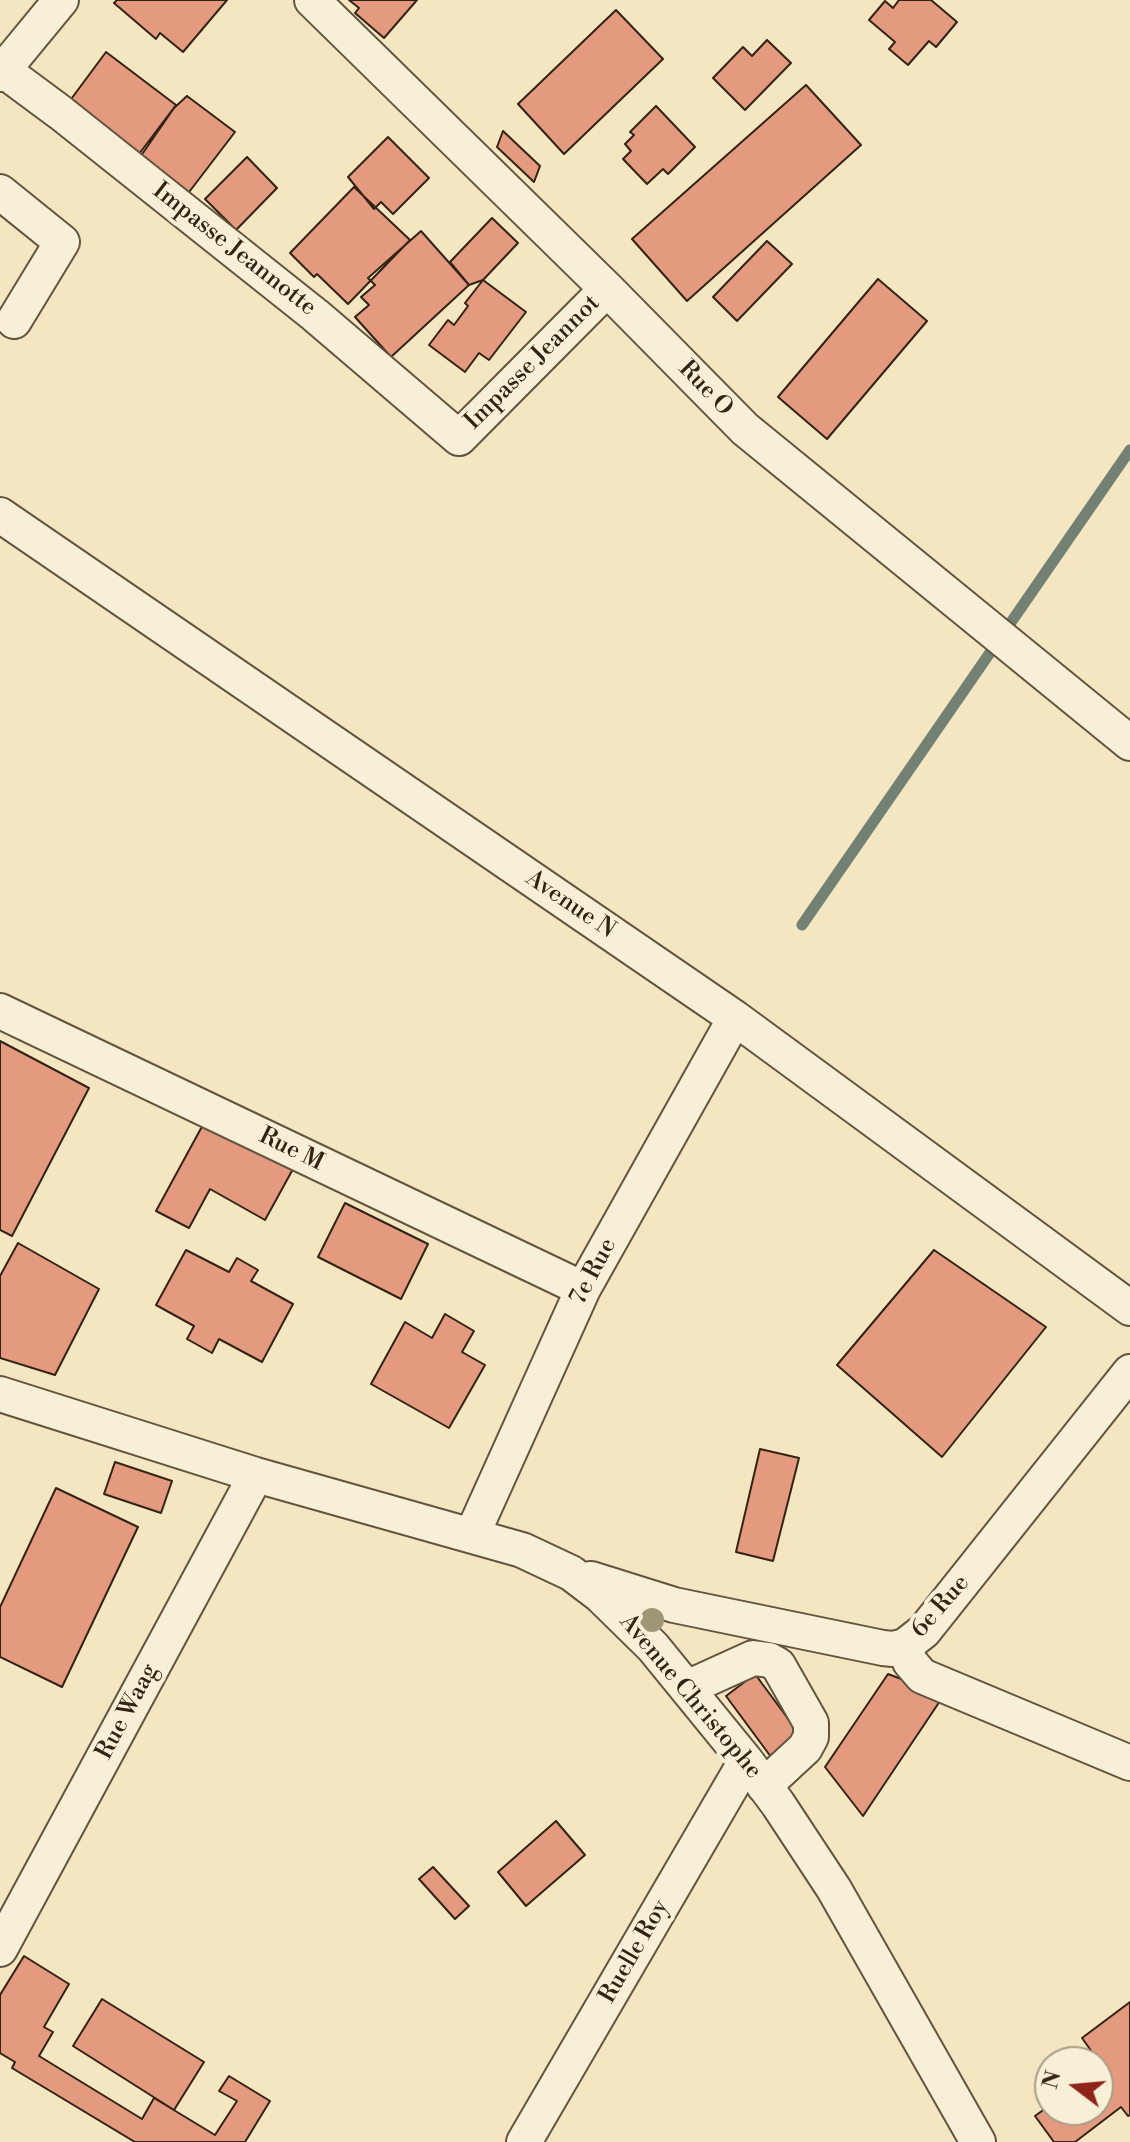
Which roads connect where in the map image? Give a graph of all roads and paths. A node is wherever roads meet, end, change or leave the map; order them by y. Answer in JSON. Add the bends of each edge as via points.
{"nodes":[{"id":1,"x":61,"y":0,"type":"edge"},
{"id":2,"x":312,"y":0,"type":"edge"},
{"id":3,"x":1,"y":72,"type":"edge"},
{"id":4,"x":0,"y":192,"type":"edge"},
{"id":5,"x":607,"y":289,"type":"junction"},
{"id":6,"x":14,"y":321,"type":"dead end"},
{"id":7,"x":459,"y":438,"type":"joint"},
{"id":8,"x":0,"y":515,"type":"edge"},
{"id":9,"x":1130,"y":743,"type":"edge"},
{"id":10,"x":0,"y":1011,"type":"edge"},
{"id":11,"x":735,"y":1018,"type":"junction"},
{"id":12,"x":583,"y":1289,"type":"junction"},
{"id":13,"x":1130,"y":1308,"type":"edge"},
{"id":14,"x":1130,"y":1372,"type":"edge"},
{"id":15,"x":0,"y":1394,"type":"edge"},
{"id":16,"x":256,"y":1475,"type":"junction"},
{"id":17,"x":472,"y":1535,"type":"junction"},
{"id":18,"x":571,"y":1573,"type":"junction"},
{"id":19,"x":905,"y":1646,"type":"junction"},
{"id":20,"x":687,"y":1688,"type":"junction"},
{"id":21,"x":1130,"y":1763,"type":"edge"},
{"id":22,"x":755,"y":1774,"type":"junction"},
{"id":23,"x":0,"y":1949,"type":"edge"},
{"id":24,"x":524,"y":2142,"type":"edge"},
{"id":25,"x":978,"y":2142,"type":"edge"}],
"edges":[{"from":1,"to":3,"type":"street"},
{"from":2,"to":5,"type":"street","name":"Rue O"},
{"from":3,"to":7,"type":"street","name":"Impasse Jeannotte","via":[[61,113],[315,315]]},
{"from":4,"to":6,"type":"street","via":[[62,242]]},
{"from":5,"to":7,"type":"street","name":"Impasse Jeannot"},
{"from":5,"to":9,"type":"street","name":"Rue O","via":[[745,429]]},
{"from":8,"to":11,"type":"street","name":"Avenue N"},
{"from":10,"to":12,"type":"street","name":"Rue M"},
{"from":11,"to":12,"type":"street","name":"7e Rue"},
{"from":11,"to":13,"type":"street","name":"Avenue N"},
{"from":12,"to":17,"type":"street","name":"7e Rue"},
{"from":14,"to":19,"type":"street","name":"6e Rue","via":[[924,1631]]},
{"from":15,"to":16,"type":"street","name":"Avenue Christophe"},
{"from":16,"to":17,"type":"street","name":"Avenue Christophe"},
{"from":16,"to":23,"type":"street","name":"Rue Waag"},
{"from":17,"to":18,"type":"street","name":"Avenue Christophe"},
{"from":18,"to":19,"type":"street","name":"6e Rue","via":[[674,1605],[883,1648]]},
{"from":18,"to":20,"type":"street","name":"Avenue Christophe","via":[[622,1614]]},
{"from":19,"to":21,"type":"street","via":[[922,1676]]},
{"from":20,"to":22,"type":"street","name":"Avenue Christophe"},
{"from":20,"to":22,"type":"street","name":"Ruelle Roy","via":[[753,1658],[778,1665],[811,1723],[811,1737],[805,1748]]},
{"from":22,"to":24,"type":"street","name":"Ruelle Roy"},
{"from":22,"to":25,"type":"street","name":"Avenue Christophe","via":[[834,1889]]}]}
